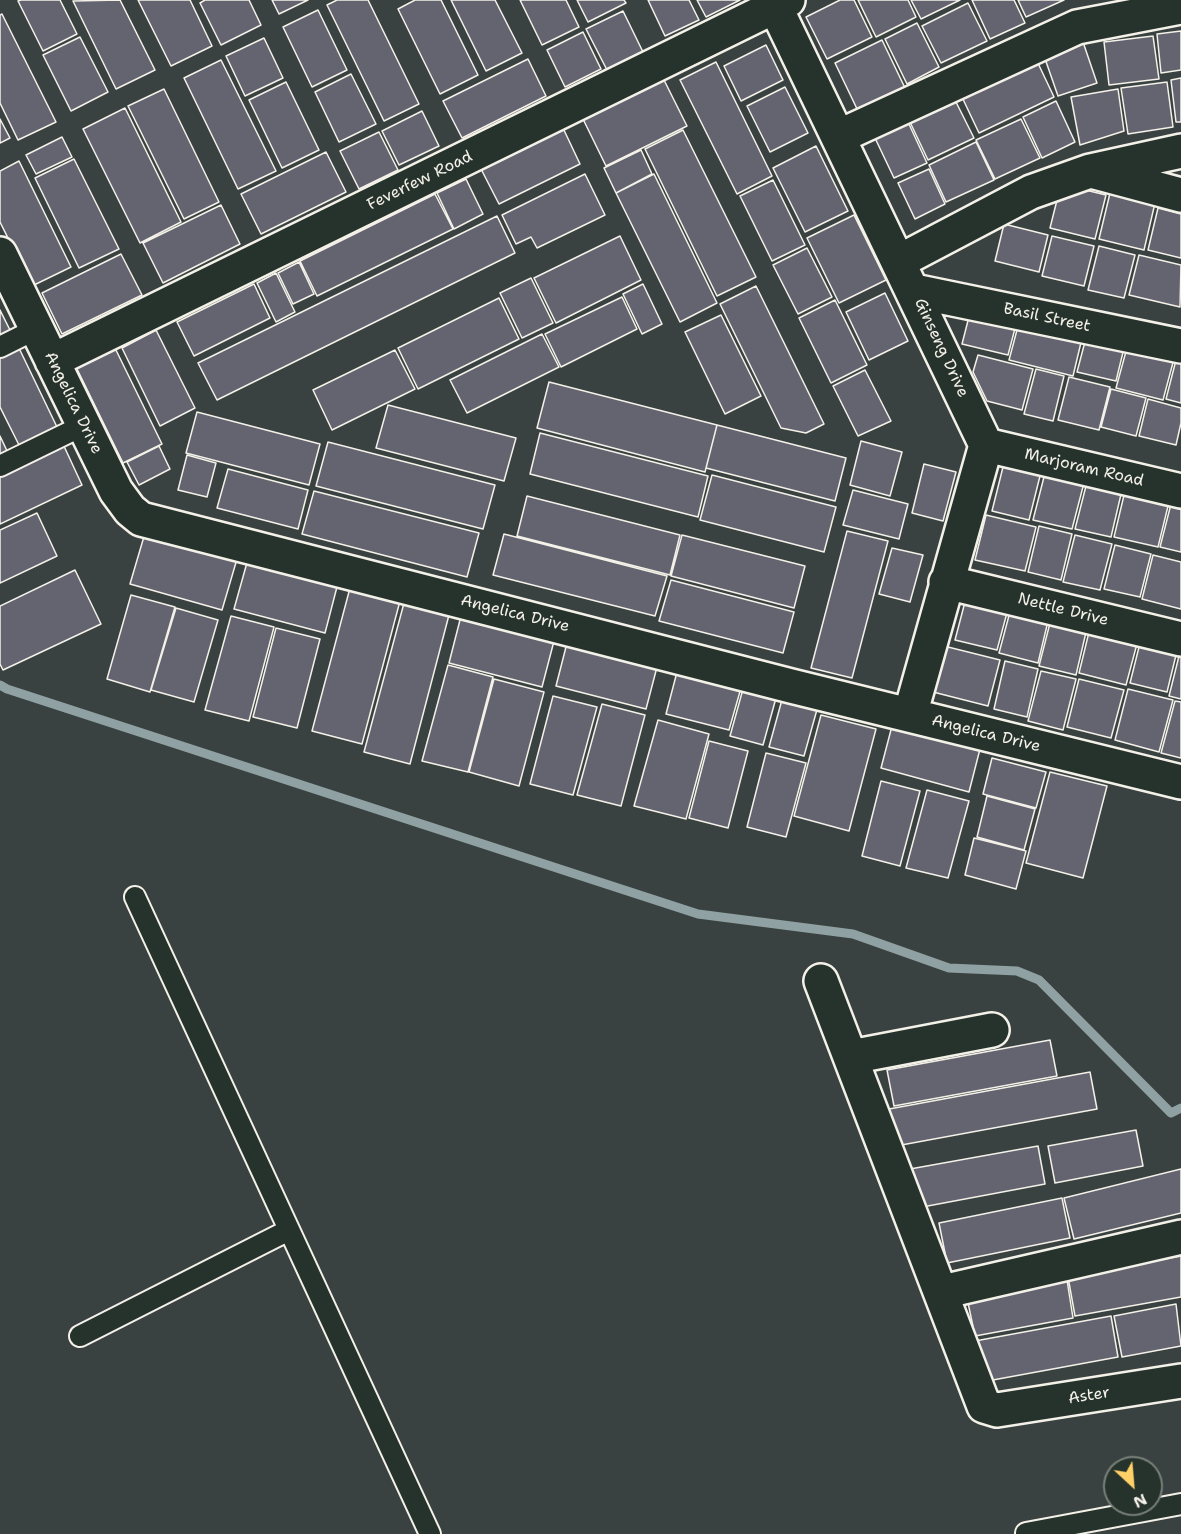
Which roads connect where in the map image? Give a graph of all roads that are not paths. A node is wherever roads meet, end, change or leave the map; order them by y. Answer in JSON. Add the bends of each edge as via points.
{"nodes":[{"id":1,"x":778,"y":2,"type":"edge"},
{"id":2,"x":1181,"y":8,"type":"edge"},
{"id":3,"x":838,"y":137,"type":"junction"},
{"id":4,"x":1181,"y":151,"type":"edge"},
{"id":5,"x":1090,"y":171,"type":"junction"},
{"id":6,"x":1181,"y":195,"type":"edge"},
{"id":7,"x":0,"y":254,"type":"edge"},
{"id":8,"x":898,"y":262,"type":"junction"},
{"id":9,"x":914,"y":291,"type":"junction"},
{"id":10,"x":36,"y":329,"type":"junction"},
{"id":11,"x":1181,"y":346,"type":"edge"},
{"id":12,"x":0,"y":347,"type":"edge"},
{"id":13,"x":52,"y":361,"type":"junction"},
{"id":14,"x":84,"y":426,"type":"junction"},
{"id":15,"x":986,"y":445,"type":"junction"},
{"id":16,"x":0,"y":466,"type":"edge"},
{"id":17,"x":1181,"y":490,"type":"edge"},
{"id":18,"x":946,"y":582,"type":"junction"},
{"id":19,"x":1181,"y":639,"type":"edge"},
{"id":20,"x":910,"y":715,"type":"junction"},
{"id":21,"x":1181,"y":782,"type":"edge"},
{"id":22,"x":135,"y":897,"type":"dead end"},
{"id":23,"x":821,"y":981,"type":"dead end"},
{"id":24,"x":992,"y":1030,"type":"dead end"},
{"id":25,"x":851,"y":1058,"type":"junction"},
{"id":26,"x":289,"y":1230,"type":"junction"},
{"id":27,"x":1181,"y":1238,"type":"edge"},
{"id":28,"x":942,"y":1292,"type":"junction"},
{"id":29,"x":80,"y":1336,"type":"dead end"},
{"id":30,"x":1181,"y":1381,"type":"edge"},
{"id":31,"x":1181,"y":1504,"type":"edge"},
{"id":32,"x":1026,"y":1533,"type":"edge"},
{"id":33,"x":429,"y":1534,"type":"edge"}],
"edges":[{"from":1,"to":3,"type":"street","name":"Ginseng Drive"},
{"from":1,"to":13,"type":"street","name":"Feverfew Road"},
{"from":2,"to":3,"type":"street","via":[[1077,27]]},
{"from":3,"to":8,"type":"street","name":"Ginseng Drive"},
{"from":4,"to":5,"type":"street"},
{"from":5,"to":6,"type":"street"},
{"from":5,"to":8,"type":"street","via":[[1031,192]]},
{"from":7,"to":10,"type":"street","name":"Angelica Drive"},
{"from":8,"to":9,"type":"street","name":"Ginseng Drive"},
{"from":9,"to":11,"type":"street","name":"Basil Street"},
{"from":9,"to":15,"type":"street","name":"Ginseng Drive"},
{"from":10,"to":12,"type":"lane"},
{"from":10,"to":13,"type":"street","name":"Angelica Drive"},
{"from":13,"to":14,"type":"street","name":"Angelica Drive"},
{"from":14,"to":16,"type":"lane"},
{"from":14,"to":20,"type":"street","name":"Angelica Drive","via":[[122,502],[141,519]]},
{"from":15,"to":17,"type":"street","name":"Marjoram Road"},
{"from":15,"to":18,"type":"street"},
{"from":18,"to":19,"type":"street","name":"Nettle Drive"},
{"from":18,"to":20,"type":"street"},
{"from":20,"to":21,"type":"street","name":"Angelica Drive"},
{"from":22,"to":26,"type":"lane"},
{"from":23,"to":25,"type":"street"},
{"from":24,"to":25,"type":"street"},
{"from":25,"to":28,"type":"street"},
{"from":26,"to":29,"type":"lane"},
{"from":26,"to":33,"type":"lane"},
{"from":27,"to":28,"type":"street"},
{"from":28,"to":30,"type":"street","name":"Aster","via":[[984,1406],[997,1410]]},
{"from":31,"to":32,"type":"lane"}]}
